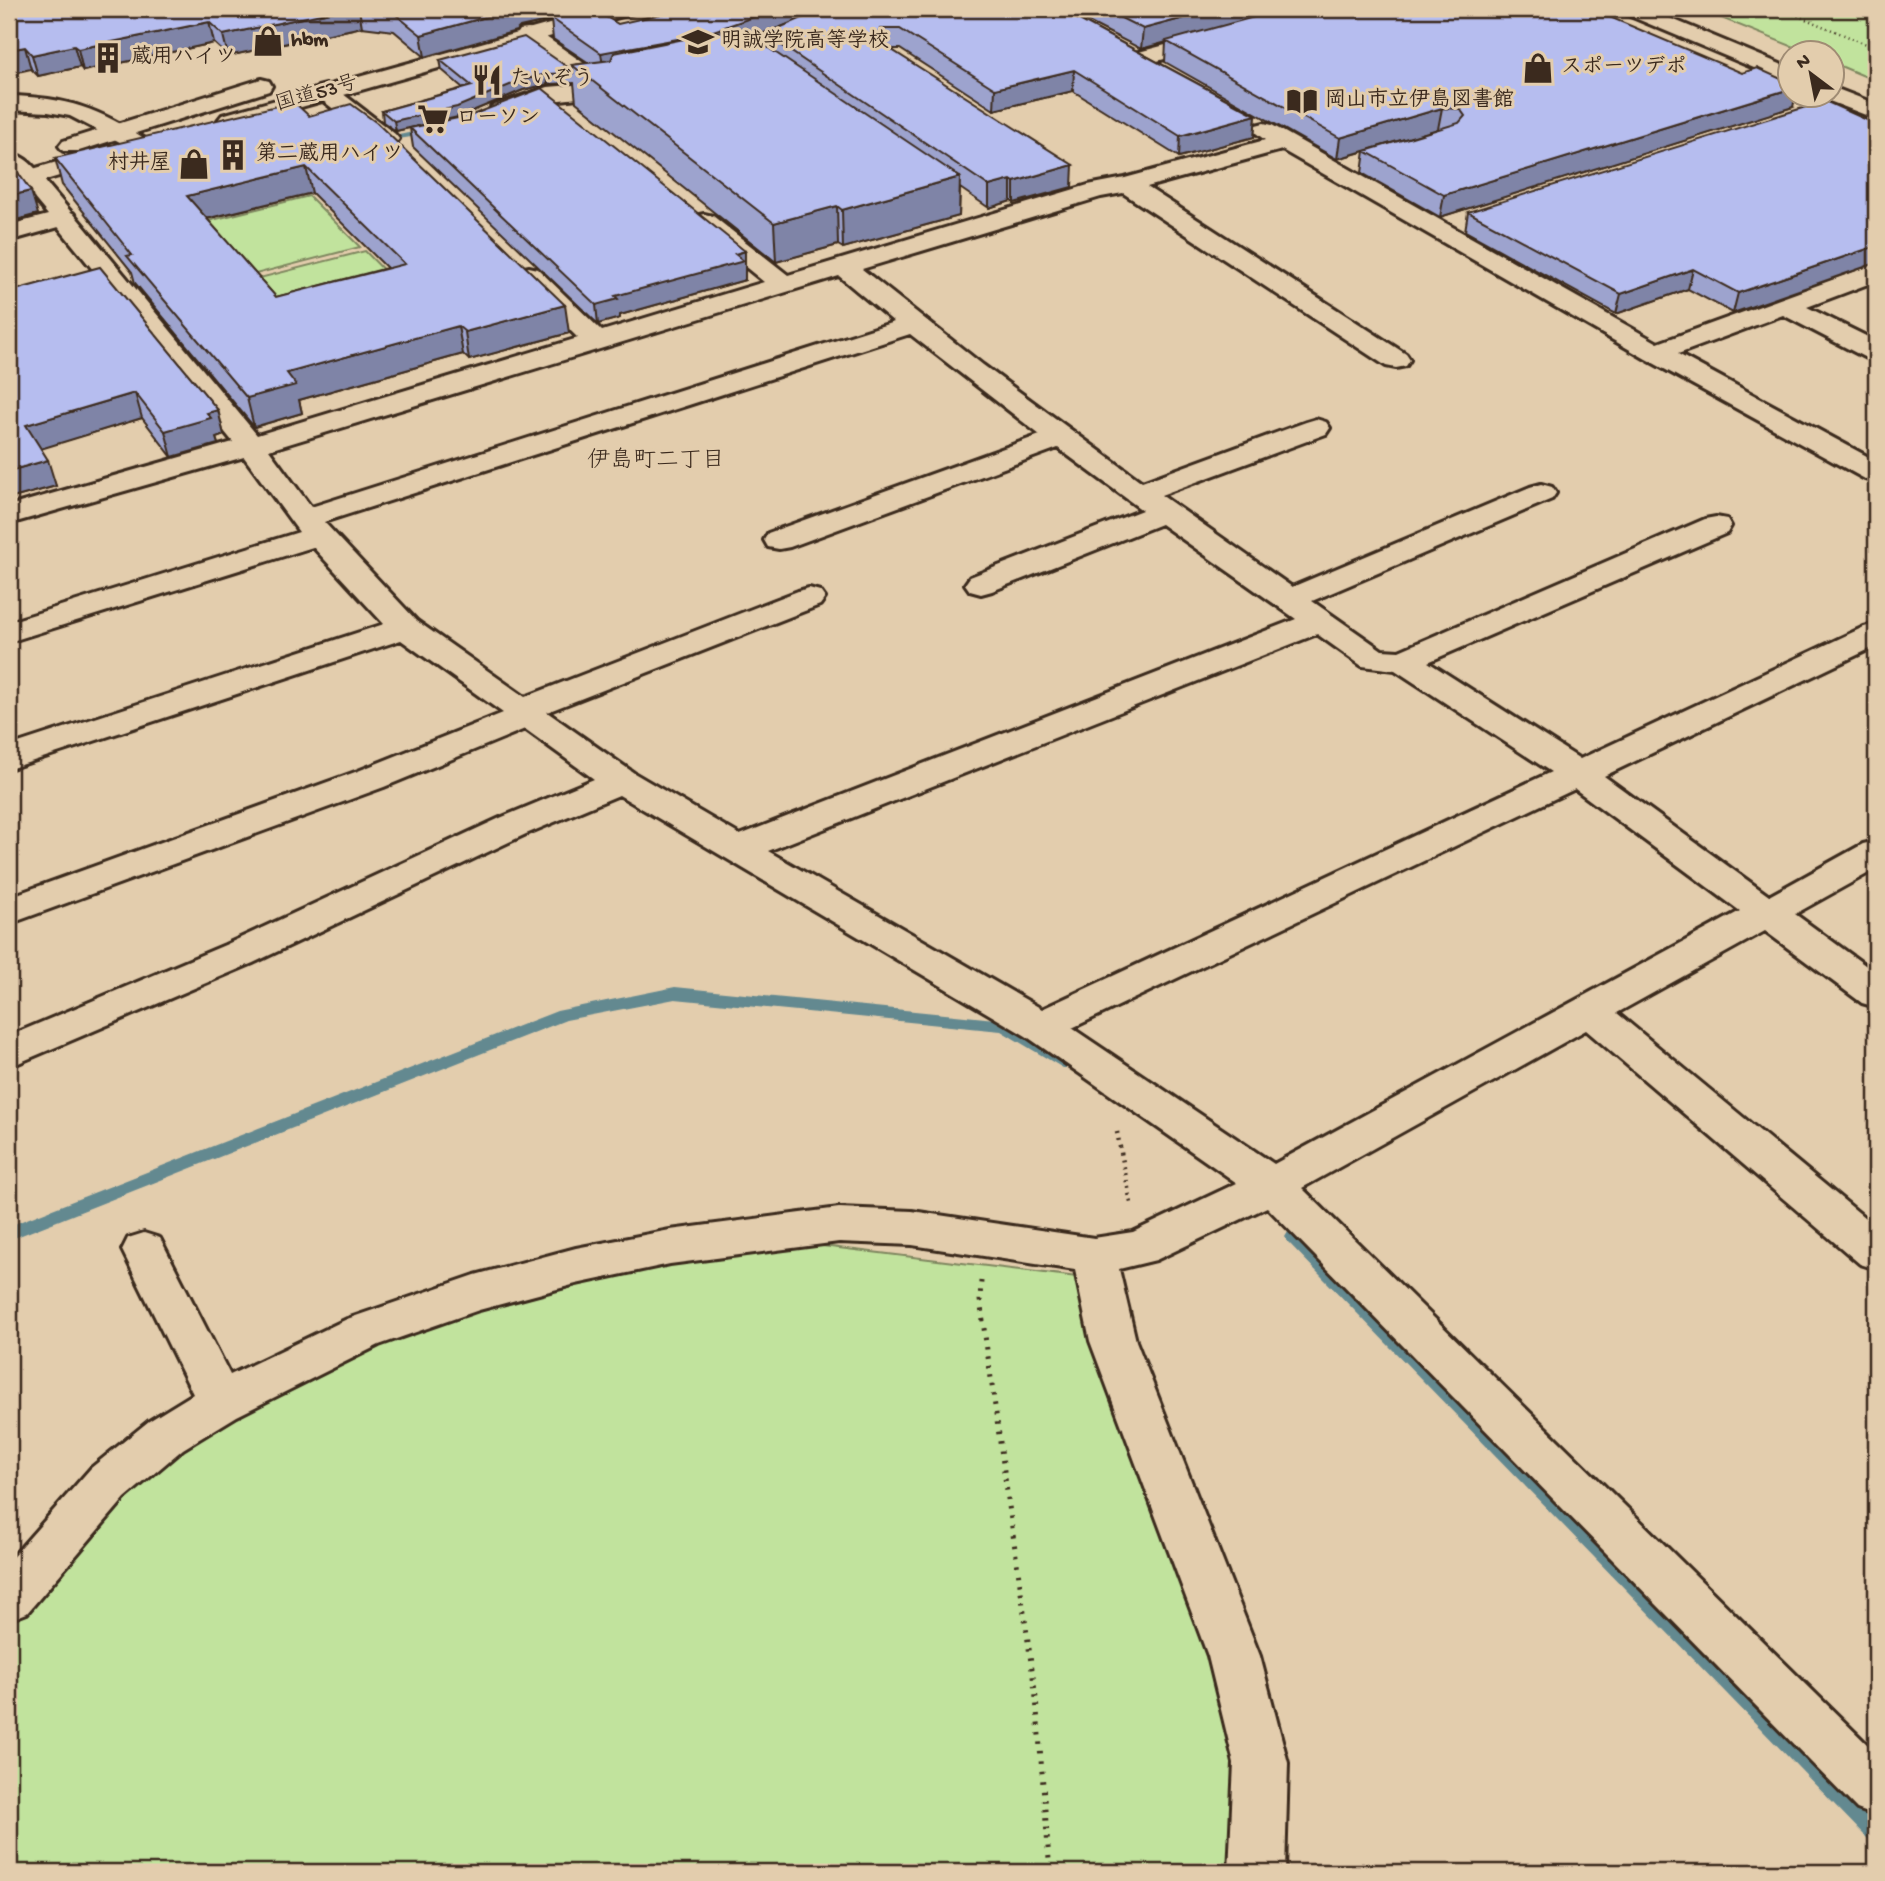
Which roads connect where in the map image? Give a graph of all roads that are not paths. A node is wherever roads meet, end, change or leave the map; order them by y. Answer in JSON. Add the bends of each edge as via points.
{"nodes":[{"id":1,"x":570,"y":9,"type":"edge"},
{"id":2,"x":626,"y":9,"type":"edge"},
{"id":3,"x":1630,"y":9,"type":"edge"},
{"id":4,"x":1230,"y":34,"type":"edge"},
{"id":5,"x":528,"y":35,"type":"junction"},
{"id":6,"x":1117,"y":47,"type":"edge"},
{"id":7,"x":1139,"y":59,"type":"junction"},
{"id":8,"x":1776,"y":70,"type":"edge"},
{"id":9,"x":1161,"y":71,"type":"edge"},
{"id":10,"x":282,"y":80,"type":"dead end"},
{"id":11,"x":322,"y":83,"type":"junction"},
{"id":12,"x":548,"y":94,"type":"junction"},
{"id":13,"x":9,"y":103,"type":"edge"},
{"id":14,"x":1846,"y":104,"type":"edge"},
{"id":15,"x":569,"y":111,"type":"edge"},
{"id":16,"x":1876,"y":112,"type":"edge"},
{"id":17,"x":1240,"y":116,"type":"edge"},
{"id":18,"x":475,"y":122,"type":"edge"},
{"id":19,"x":118,"y":131,"type":"junction"},
{"id":20,"x":1285,"y":142,"type":"junction"},
{"id":21,"x":398,"y":144,"type":"edge"},
{"id":22,"x":139,"y":145,"type":"junction"},
{"id":23,"x":1360,"y":163,"type":"dead end"},
{"id":24,"x":1335,"y":170,"type":"junction"},
{"id":25,"x":1074,"y":175,"type":"edge"},
{"id":26,"x":20,"y":176,"type":"edge"},
{"id":27,"x":1127,"y":185,"type":"junction"},
{"id":28,"x":1097,"y":190,"type":"junction"},
{"id":29,"x":688,"y":207,"type":"edge"},
{"id":30,"x":967,"y":207,"type":"dead end"},
{"id":31,"x":64,"y":218,"type":"junction"},
{"id":32,"x":1465,"y":220,"type":"dead end"},
{"id":33,"x":990,"y":223,"type":"junction"},
{"id":34,"x":1439,"y":228,"type":"junction"},
{"id":35,"x":9,"y":233,"type":"edge"},
{"id":36,"x":509,"y":256,"type":"edge"},
{"id":37,"x":845,"y":268,"type":"junction"},
{"id":38,"x":1876,"y":272,"type":"edge"},
{"id":39,"x":785,"y":286,"type":"junction"},
{"id":40,"x":1785,"y":306,"type":"junction"},
{"id":41,"x":912,"y":325,"type":"junction"},
{"id":42,"x":597,"y":342,"type":"junction"},
{"id":43,"x":1876,"y":352,"type":"edge"},
{"id":44,"x":1656,"y":353,"type":"junction"},
{"id":45,"x":1396,"y":360,"type":"dead end"},
{"id":46,"x":1316,"y":428,"type":"dead end"},
{"id":47,"x":1062,"y":437,"type":"junction"},
{"id":48,"x":251,"y":446,"type":"junction"},
{"id":49,"x":1876,"y":473,"type":"edge"},
{"id":50,"x":1139,"y":493,"type":"junction"},
{"id":51,"x":1541,"y":493,"type":"dead end"},
{"id":52,"x":1164,"y":512,"type":"junction"},
{"id":53,"x":9,"y":515,"type":"edge"},
{"id":54,"x":1716,"y":526,"type":"dead end"},
{"id":55,"x":312,"y":527,"type":"junction"},
{"id":56,"x":779,"y":540,"type":"dead end"},
{"id":57,"x":981,"y":584,"type":"dead end"},
{"id":58,"x":809,"y":598,"type":"dead end"},
{"id":59,"x":1290,"y":599,"type":"junction"},
{"id":60,"x":1321,"y":621,"type":"junction"},
{"id":61,"x":405,"y":628,"type":"junction"},
{"id":62,"x":9,"y":632,"type":"edge"},
{"id":63,"x":1876,"y":634,"type":"edge"},
{"id":64,"x":1403,"y":661,"type":"junction"},
{"id":65,"x":522,"y":713,"type":"junction"},
{"id":66,"x":9,"y":758,"type":"edge"},
{"id":67,"x":1578,"y":774,"type":"junction"},
{"id":68,"x":621,"y":781,"type":"junction"},
{"id":69,"x":736,"y":850,"type":"junction"},
{"id":70,"x":1876,"y":853,"type":"edge"},
{"id":71,"x":9,"y":911,"type":"edge"},
{"id":72,"x":1767,"y":912,"type":"junction"},
{"id":73,"x":1876,"y":993,"type":"edge"},
{"id":74,"x":1589,"y":1011,"type":"junction"},
{"id":75,"x":1040,"y":1026,"type":"junction"},
{"id":76,"x":9,"y":1052,"type":"edge"},
{"id":77,"x":1272,"y":1185,"type":"junction"},
{"id":78,"x":144,"y":1250,"type":"dead end"},
{"id":79,"x":1117,"y":1252,"type":"junction"},
{"id":80,"x":1876,"y":1252,"type":"edge"},
{"id":81,"x":220,"y":1402,"type":"junction"},
{"id":82,"x":9,"y":1597,"type":"edge"},
{"id":83,"x":1876,"y":1790,"type":"edge"},
{"id":84,"x":1256,"y":1872,"type":"edge"}],
"edges":[{"from":1,"to":11,"type":"main road","via":[[386,59]]},
{"from":2,"to":5,"type":"main road","name":"国道53号"},
{"from":3,"to":8,"type":"main road"},
{"from":4,"to":7,"type":"main road"},
{"from":5,"to":11,"type":"main road","name":"国道53号"},
{"from":5,"to":12,"type":"main road","via":[[609,82],[606,89]]},
{"from":6,"to":7,"type":"main road"},
{"from":7,"to":9,"type":"main road"},
{"from":10,"to":19,"type":"main road","name":"国道53号"},
{"from":11,"to":21,"type":"main road"},
{"from":11,"to":22,"type":"main road","name":"国道53号"},
{"from":12,"to":15,"type":"main road"},
{"from":12,"to":18,"type":"main road"},
{"from":13,"to":19,"type":"main road","via":[[71,108]]},
{"from":14,"to":16,"type":"main road"},
{"from":17,"to":20,"type":"main road"},
{"from":19,"to":22,"type":"main road"},
{"from":19,"to":26,"type":"main road","name":"国道53号"},
{"from":20,"to":24,"type":"main road"},
{"from":20,"to":27,"type":"main road"},
{"from":22,"to":26,"type":"main road","name":"国道53号"},
{"from":23,"to":24,"type":"main road"},
{"from":24,"to":34,"type":"main road"},
{"from":25,"to":28,"type":"main road"},
{"from":26,"to":31,"type":"main road"},
{"from":27,"to":28,"type":"main road"},
{"from":27,"to":45,"type":"main road"},
{"from":28,"to":33,"type":"main road"},
{"from":29,"to":39,"type":"main road"},
{"from":30,"to":33,"type":"main road"},
{"from":31,"to":35,"type":"main road"},
{"from":31,"to":48,"type":"main road"},
{"from":32,"to":34,"type":"main road"},
{"from":33,"to":37,"type":"main road"},
{"from":34,"to":44,"type":"main road"},
{"from":36,"to":42,"type":"main road"},
{"from":37,"to":39,"type":"main road"},
{"from":37,"to":41,"type":"main road"},
{"from":38,"to":40,"type":"main road"},
{"from":39,"to":42,"type":"main road"},
{"from":40,"to":43,"type":"main road"},
{"from":40,"to":44,"type":"main road"},
{"from":41,"to":47,"type":"main road"},
{"from":41,"to":55,"type":"main road"},
{"from":42,"to":48,"type":"main road"},
{"from":44,"to":49,"type":"main road"},
{"from":46,"to":50,"type":"main road"},
{"from":47,"to":50,"type":"main road"},
{"from":47,"to":56,"type":"main road"},
{"from":48,"to":53,"type":"main road"},
{"from":48,"to":55,"type":"main road"},
{"from":50,"to":52,"type":"main road"},
{"from":51,"to":59,"type":"main road"},
{"from":52,"to":57,"type":"main road"},
{"from":52,"to":59,"type":"main road"},
{"from":54,"to":64,"type":"main road"},
{"from":55,"to":61,"type":"main road"},
{"from":55,"to":62,"type":"main road"},
{"from":58,"to":65,"type":"main road"},
{"from":59,"to":60,"type":"main road"},
{"from":60,"to":64,"type":"main road","via":[[1374,659]]},
{"from":60,"to":69,"type":"main road"},
{"from":61,"to":65,"type":"main road"},
{"from":61,"to":66,"type":"main road"},
{"from":63,"to":67,"type":"main road"},
{"from":64,"to":67,"type":"main road"},
{"from":65,"to":68,"type":"main road"},
{"from":65,"to":71,"type":"main road","via":[[371,779]]},
{"from":67,"to":72,"type":"main road"},
{"from":67,"to":75,"type":"main road"},
{"from":68,"to":69,"type":"main road"},
{"from":68,"to":76,"type":"main road","via":[[513,826],[239,954]]},
{"from":69,"to":75,"type":"main road"},
{"from":70,"to":72,"type":"main road"},
{"from":72,"to":73,"type":"main road"},
{"from":72,"to":74,"type":"main road"},
{"from":74,"to":77,"type":"main road"},
{"from":74,"to":80,"type":"main road"},
{"from":75,"to":77,"type":"main road"},
{"from":77,"to":79,"type":"main road"},
{"from":77,"to":83,"type":"main road"},
{"from":78,"to":81,"type":"main road"},
{"from":79,"to":81,"type":"main road","via":[[912,1228],[839,1225],[670,1247],[475,1293],[363,1332]]},
{"from":79,"to":84,"type":"main road","via":[[1113,1341],[1234,1656],[1261,1763]]},
{"from":81,"to":82,"type":"main road","via":[[166,1434],[108,1483]]}]}
